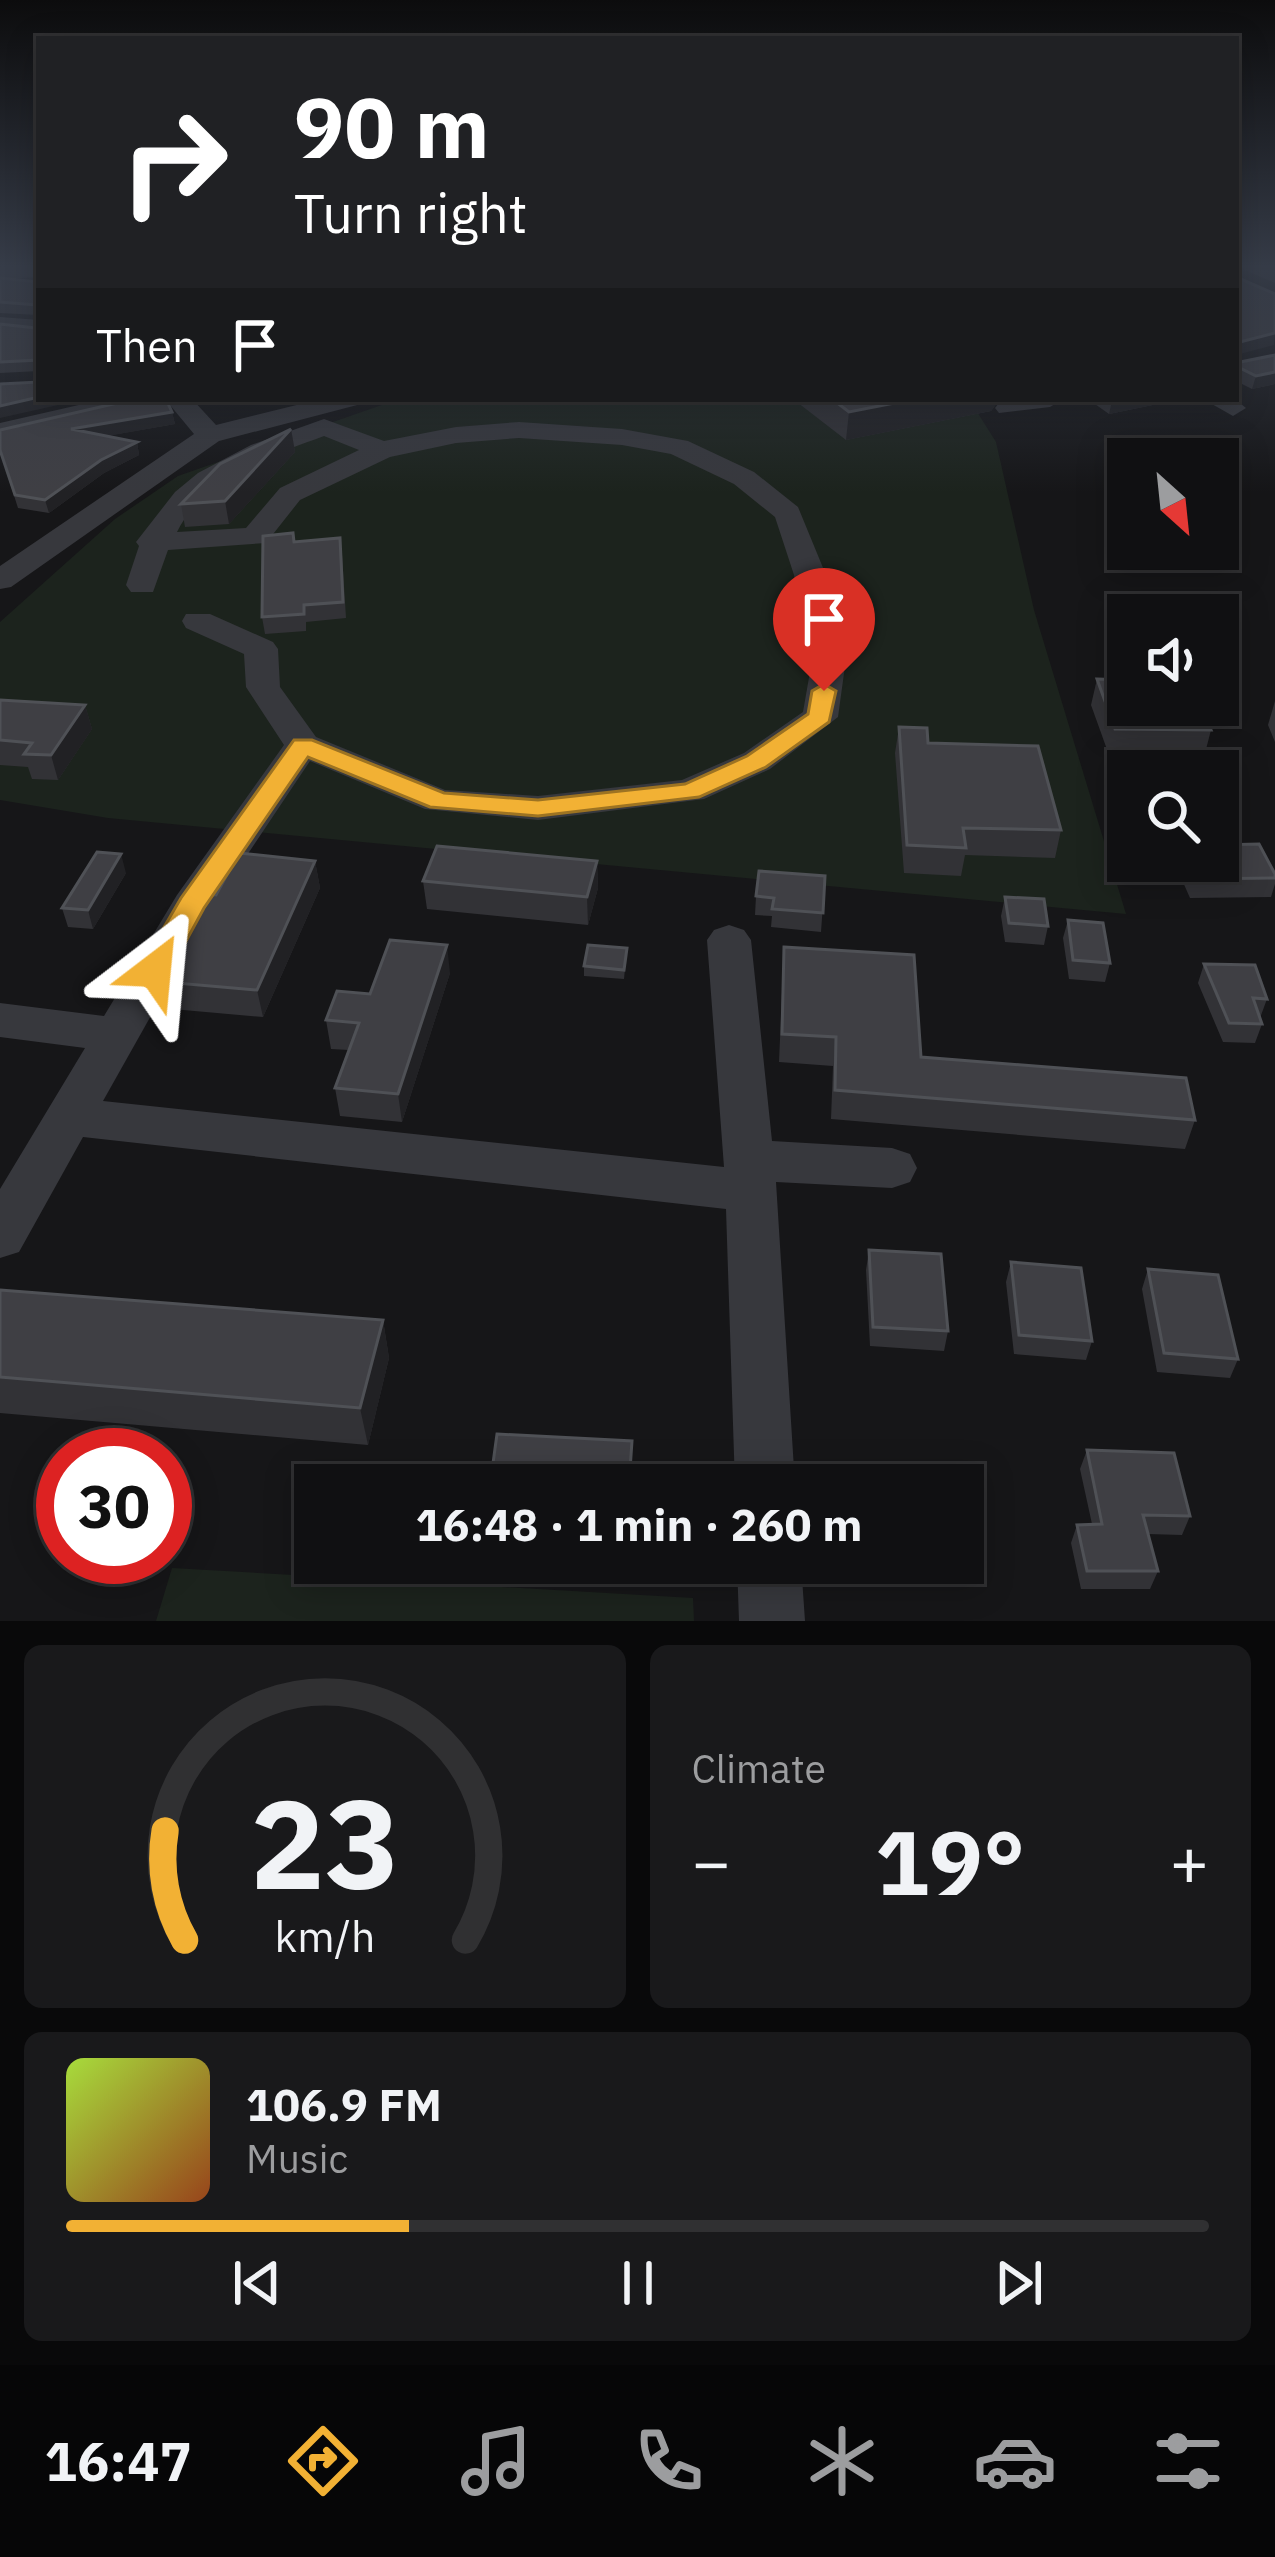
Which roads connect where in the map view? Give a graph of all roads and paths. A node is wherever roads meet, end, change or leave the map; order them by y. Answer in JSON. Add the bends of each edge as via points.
{"nodes":[{"id":1,"x":126,"y":402,"type":"edge"},
{"id":2,"x":181,"y":402,"type":"edge"},
{"id":3,"x":340,"y":402,"type":"edge"},
{"id":4,"x":1036,"y":402,"type":"edge"},
{"id":5,"x":1008,"y":408,"type":"dead end"},
{"id":6,"x":0,"y":431,"type":"edge"},
{"id":7,"x":211,"y":435,"type":"junction"},
{"id":8,"x":382,"y":450,"type":"junction"},
{"id":9,"x":151,"y":542,"type":"junction"},
{"id":10,"x":1,"y":575,"type":"edge"},
{"id":11,"x":142,"y":585,"type":"dead end"},
{"id":12,"x":198,"y":621,"type":"dead end"},
{"id":13,"x":303,"y":746,"type":"junction"},
{"id":14,"x":729,"y":940,"type":"dead end"},
{"id":15,"x":0,"y":1020,"type":"edge"},
{"id":16,"x":118,"y":1035,"type":"junction"},
{"id":17,"x":68,"y":1116,"type":"junction"},
{"id":18,"x":892,"y":1168,"type":"dead end"},
{"id":19,"x":750,"y":1176,"type":"junction"},
{"id":20,"x":0,"y":1235,"type":"edge"},
{"id":21,"x":764,"y":1464,"type":"edge"},
{"id":22,"x":770,"y":1584,"type":"edge"},
{"id":23,"x":772,"y":1621,"type":"edge"}],
"edges":[{"from":1,"to":6,"type":"street"},
{"from":2,"to":7,"type":"street"},
{"from":3,"to":7,"type":"street"},
{"from":4,"to":5,"type":"street"},
{"from":7,"to":10,"type":"street"},
{"from":8,"to":9,"type":"street","via":[[290,494],[255,537]]},
{"from":8,"to":9,"type":"street","via":[[324,427],[244,456],[187,494]]},
{"from":8,"to":13,"type":"street","via":[[519,430],[622,437],[678,447],[744,478],[788,513],[810,575],[828,666],[820,717],[757,761],[690,791],[538,808],[439,801]]},
{"from":9,"to":11,"type":"street"},
{"from":12,"to":13,"type":"street","via":[[260,649],[262,686]]},
{"from":13,"to":16,"type":"street","via":[[191,905]]},
{"from":14,"to":19,"type":"street"},
{"from":15,"to":16,"type":"street"},
{"from":16,"to":17,"type":"street"},
{"from":17,"to":19,"type":"street"},
{"from":17,"to":20,"type":"street"},
{"from":18,"to":19,"type":"street"},
{"from":19,"to":21,"type":"street"},
{"from":22,"to":23,"type":"street"}]}
